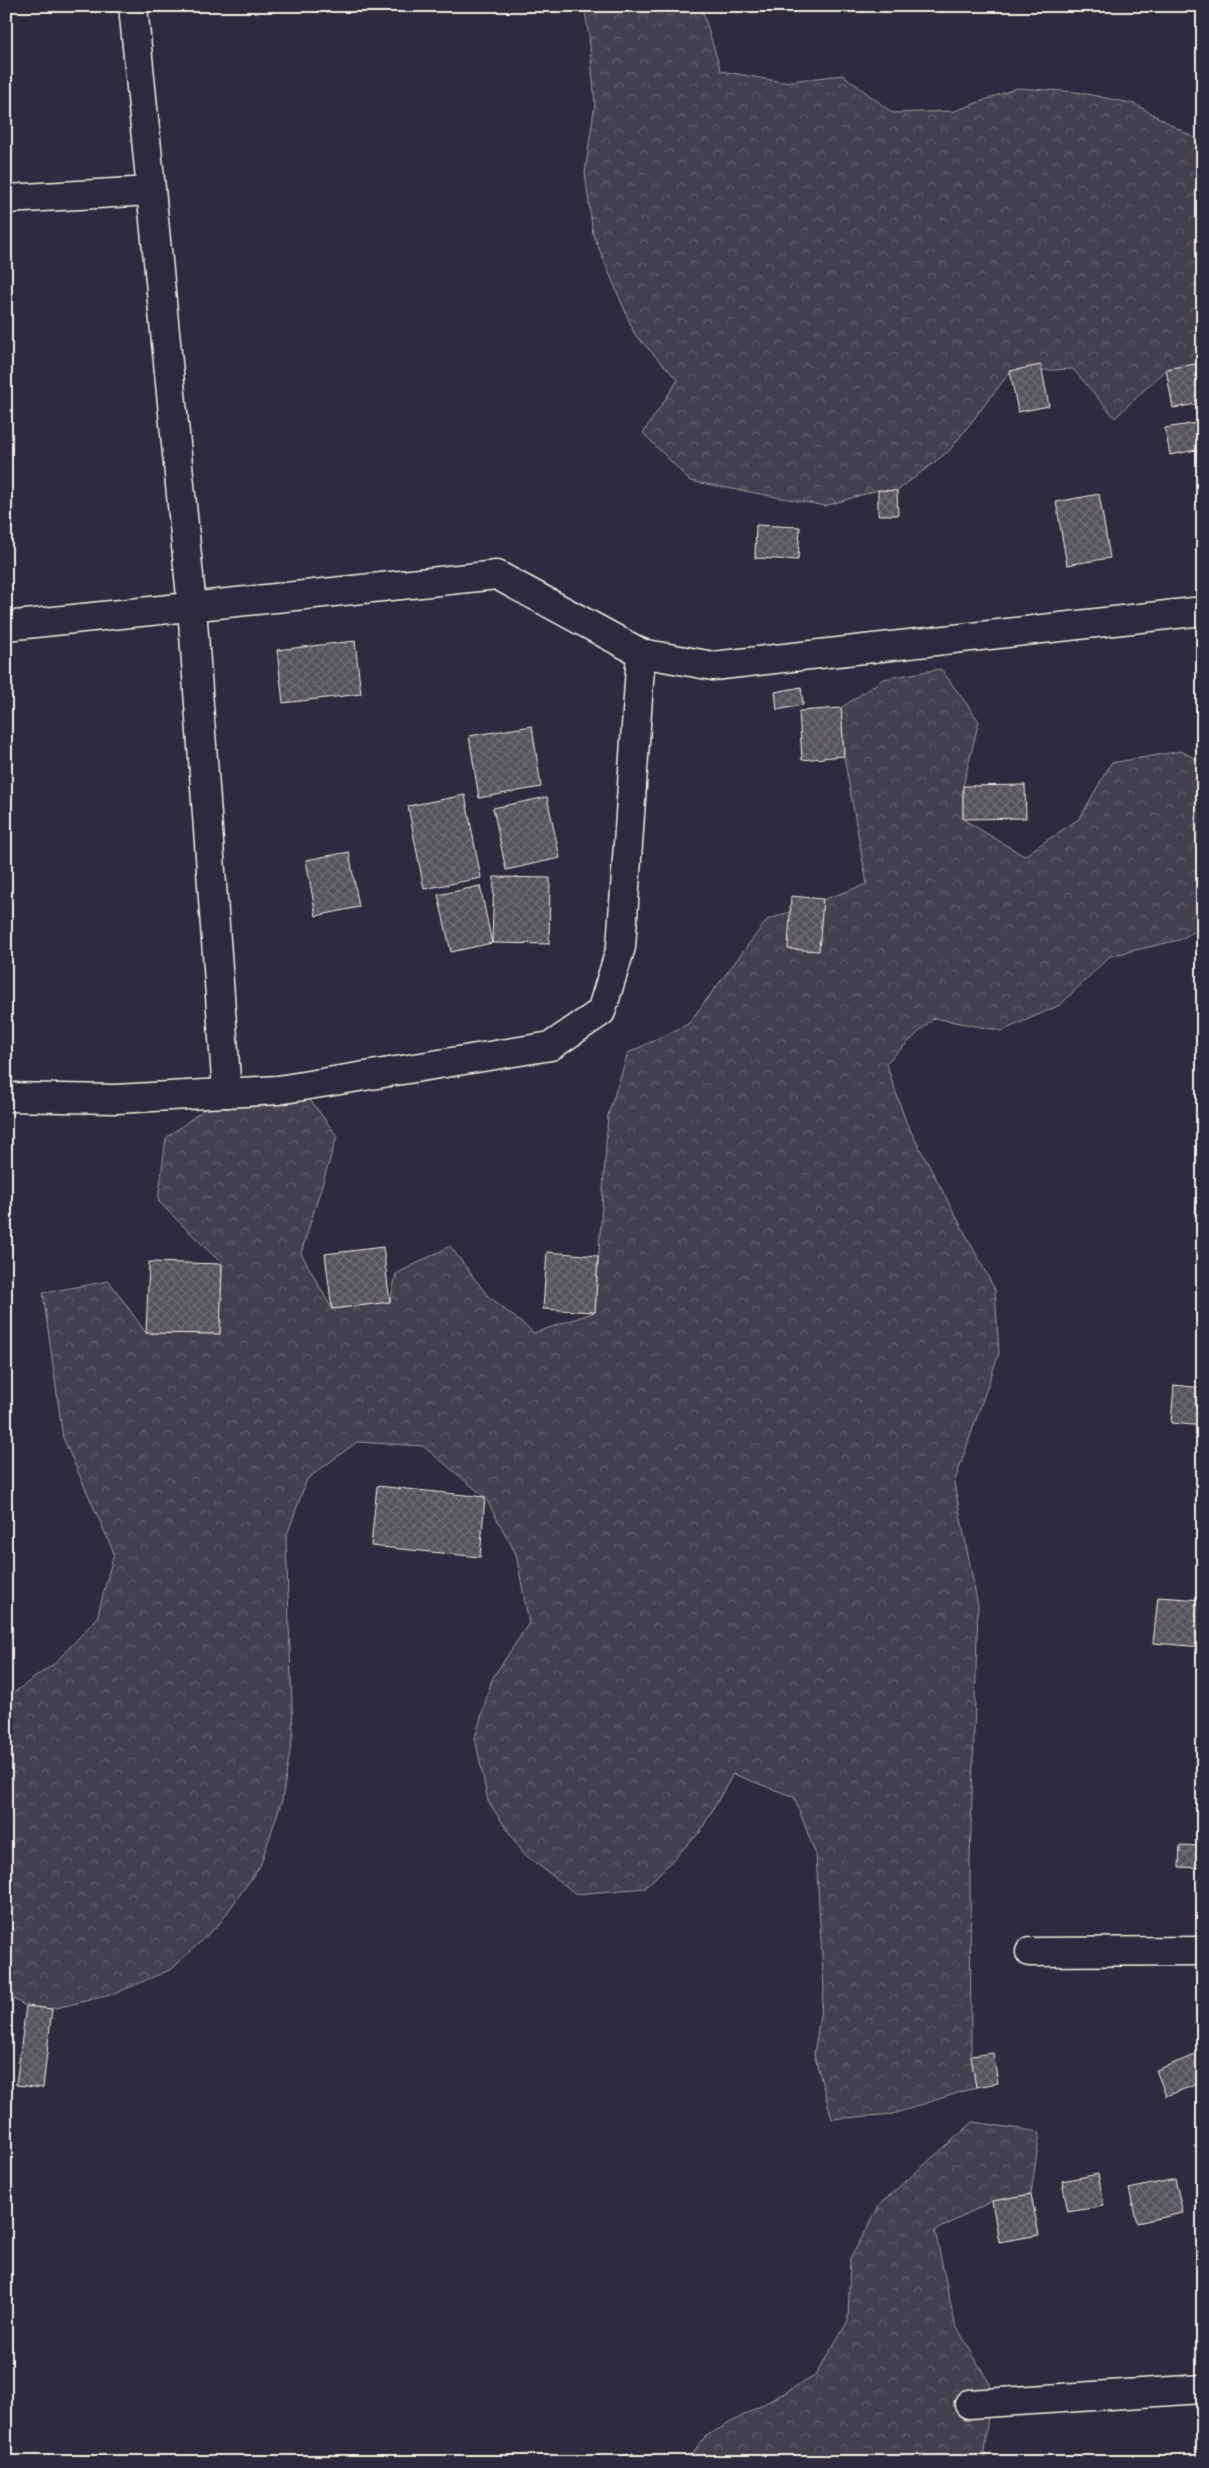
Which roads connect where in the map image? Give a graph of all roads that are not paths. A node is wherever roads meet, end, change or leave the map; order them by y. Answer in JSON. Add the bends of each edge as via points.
{"nodes":[{"id":1,"x":133,"y":6,"type":"edge"},
{"id":2,"x":151,"y":191,"type":"junction"},
{"id":3,"x":6,"y":198,"type":"edge"},
{"id":4,"x":192,"y":607,"type":"junction"},
{"id":5,"x":1203,"y":611,"type":"edge"},
{"id":6,"x":6,"y":626,"type":"edge"},
{"id":7,"x":641,"y":653,"type":"junction"},
{"id":8,"x":228,"y":1093,"type":"junction"},
{"id":9,"x":6,"y":1098,"type":"edge"},
{"id":10,"x":1203,"y":1951,"type":"edge"},
{"id":11,"x":1030,"y":1952,"type":"dead end"},
{"id":12,"x":1203,"y":2389,"type":"edge"},
{"id":13,"x":969,"y":2404,"type":"dead end"}],
"edges":[{"from":1,"to":2,"type":"street"},
{"from":2,"to":3,"type":"street"},
{"from":2,"to":4,"type":"street"},
{"from":4,"to":6,"type":"street"},
{"from":4,"to":7,"type":"street","via":[[497,575]]},
{"from":4,"to":8,"type":"street"},
{"from":5,"to":7,"type":"street","via":[[713,666]]},
{"from":7,"to":8,"type":"street","via":[[620,946],[601,1012],[551,1046],[278,1090]]},
{"from":8,"to":9,"type":"street","via":[[116,1099]]},
{"from":10,"to":11,"type":"street"},
{"from":12,"to":13,"type":"street"}]}
